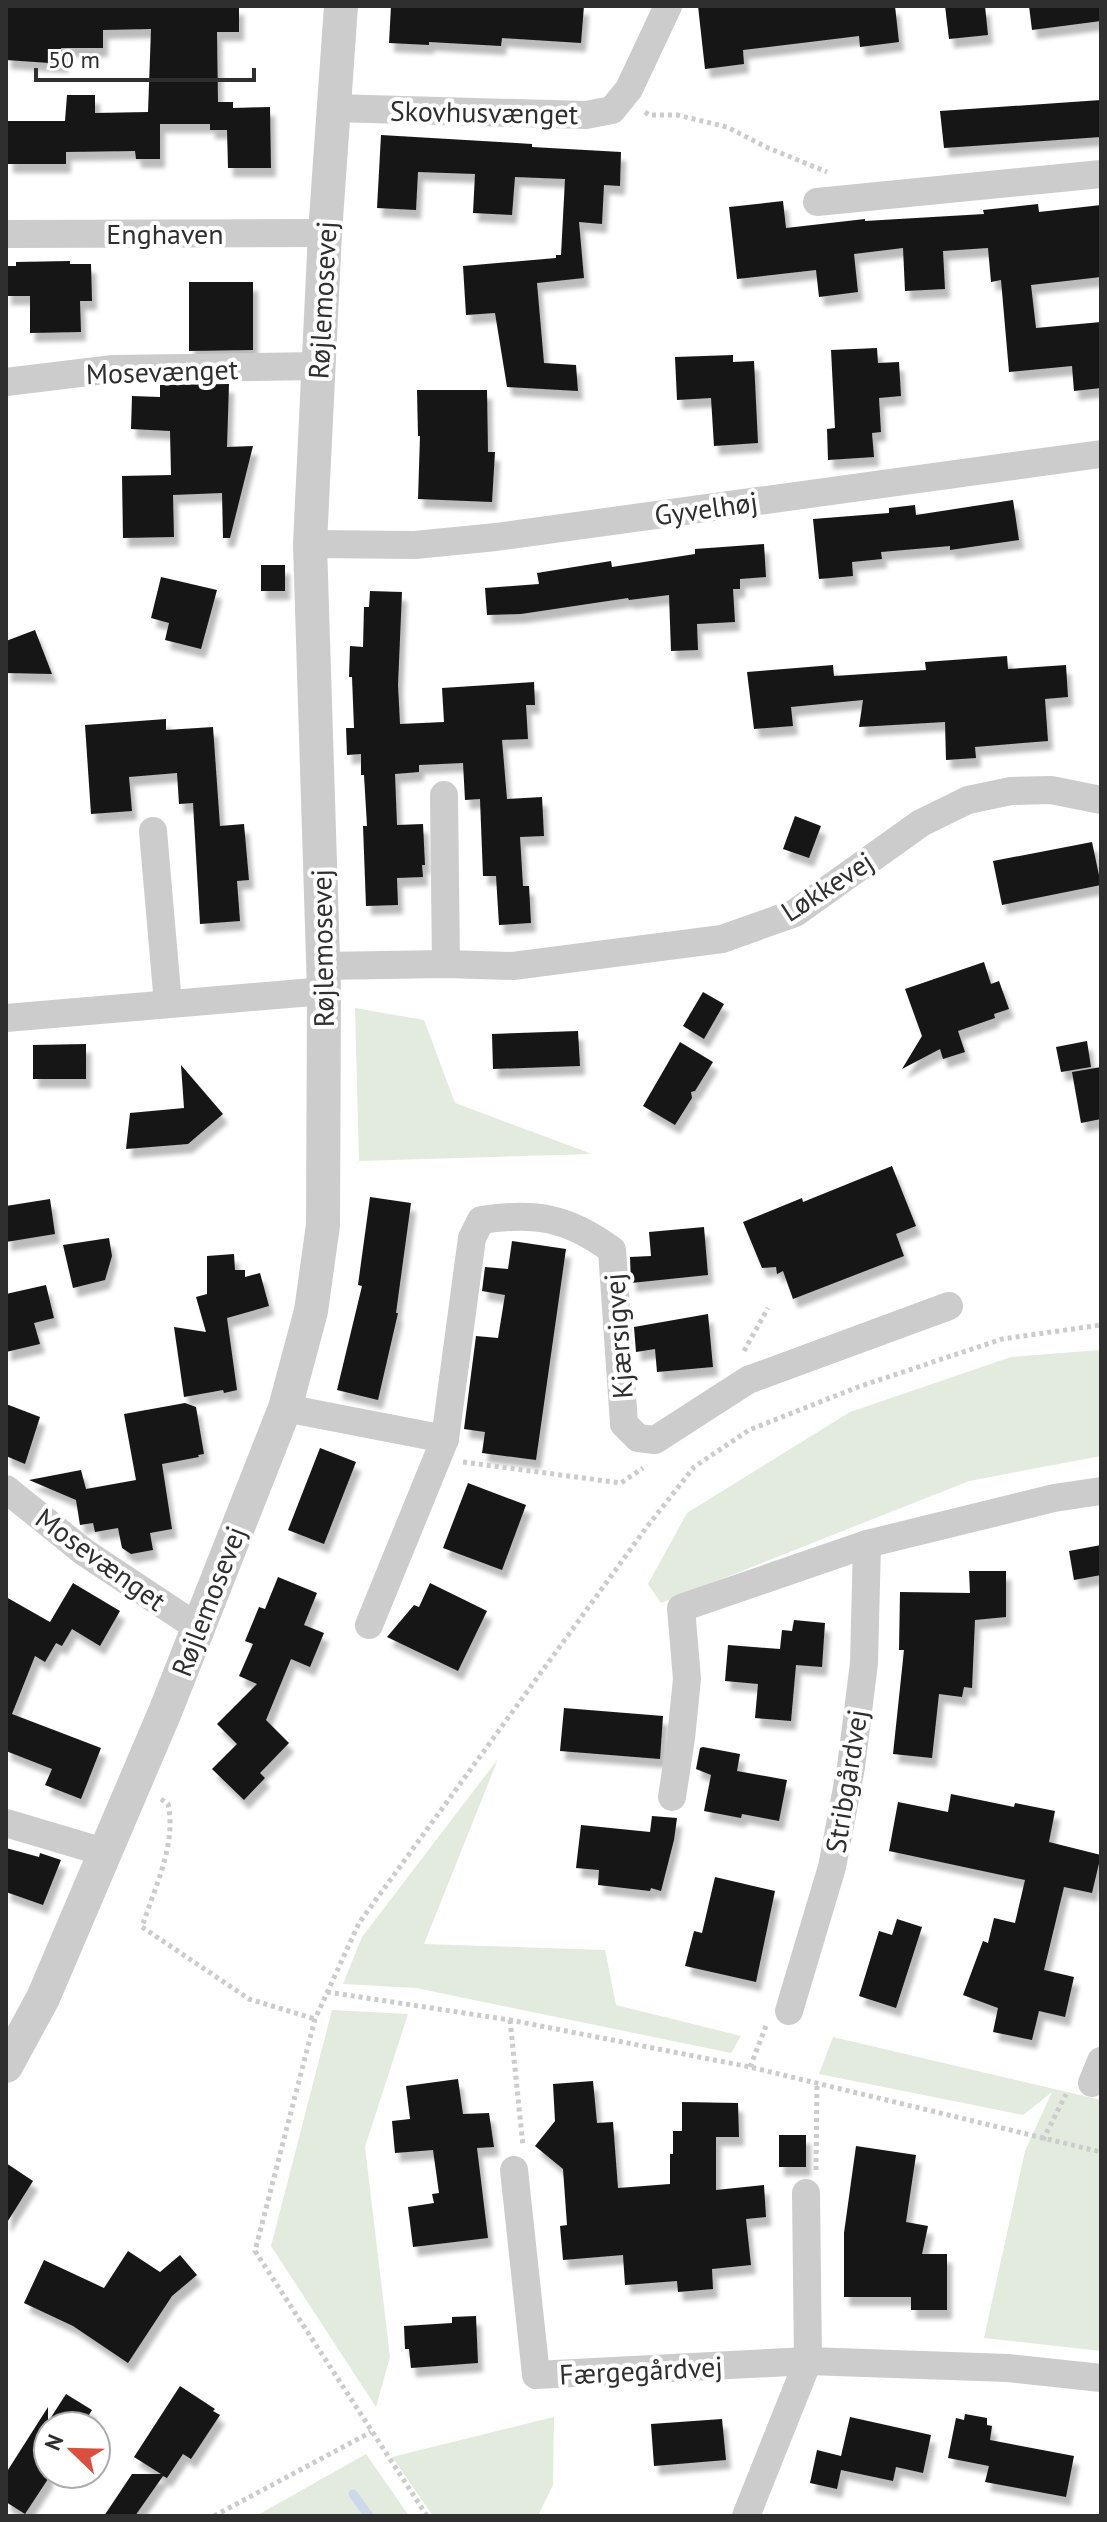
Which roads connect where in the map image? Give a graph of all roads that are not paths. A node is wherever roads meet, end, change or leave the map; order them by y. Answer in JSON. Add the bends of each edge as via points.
{"nodes":[{"id":1,"x":341,"y":6,"type":"edge"},
{"id":2,"x":668,"y":6,"type":"edge"},
{"id":3,"x":333,"y":108,"type":"junction"},
{"id":4,"x":1101,"y":174,"type":"edge"},
{"id":5,"x":817,"y":202,"type":"dead end"},
{"id":6,"x":325,"y":233,"type":"junction"},
{"id":7,"x":6,"y":234,"type":"edge"},
{"id":8,"x":318,"y":366,"type":"junction"},
{"id":9,"x":6,"y":382,"type":"edge"},
{"id":10,"x":1101,"y":454,"type":"edge"},
{"id":11,"x":310,"y":544,"type":"junction"},
{"id":12,"x":444,"y":795,"type":"dead end"},
{"id":13,"x":1101,"y":800,"type":"edge"},
{"id":14,"x":153,"y":831,"type":"dead end"},
{"id":15,"x":446,"y":964,"type":"junction"},
{"id":16,"x":324,"y":978,"type":"junction"},
{"id":17,"x":168,"y":1004,"type":"junction"},
{"id":18,"x":6,"y":1018,"type":"edge"},
{"id":19,"x":949,"y":1306,"type":"dead end"},
{"id":20,"x":285,"y":1408,"type":"junction"},
{"id":21,"x":445,"y":1439,"type":"junction"},
{"id":22,"x":6,"y":1489,"type":"edge"},
{"id":23,"x":1101,"y":1491,"type":"edge"},
{"id":24,"x":867,"y":1544,"type":"junction"},
{"id":25,"x":369,"y":1625,"type":"dead end"},
{"id":26,"x":197,"y":1627,"type":"junction"},
{"id":27,"x":672,"y":1797,"type":"dead end"},
{"id":28,"x":6,"y":1823,"type":"edge"},
{"id":29,"x":107,"y":1853,"type":"junction"},
{"id":30,"x":789,"y":2011,"type":"road end"},
{"id":31,"x":6,"y":2066,"type":"edge"},
{"id":32,"x":514,"y":2170,"type":"road end"},
{"id":33,"x":806,"y":2193,"type":"road end"},
{"id":34,"x":808,"y":2361,"type":"junction"},
{"id":35,"x":1101,"y":2378,"type":"edge"},
{"id":36,"x":746,"y":2516,"type":"edge"}],
"edges":[{"from":1,"to":3,"type":"street","name":"Røjlemosevej"},
{"from":2,"to":3,"type":"street","name":"Skovhusvænget","via":[[629,89],[612,110],[586,115]]},
{"from":3,"to":6,"type":"street","name":"Røjlemosevej"},
{"from":4,"to":5,"type":"street"},
{"from":6,"to":7,"type":"street","name":"Enghaven"},
{"from":6,"to":8,"type":"street","name":"Røjlemosevej"},
{"from":8,"to":9,"type":"street","name":"Mosevænget","via":[[113,369]]},
{"from":8,"to":11,"type":"street","name":"Røjlemosevej"},
{"from":10,"to":11,"type":"street","name":"Gyvelhøj","via":[[496,537],[415,545]]},
{"from":11,"to":16,"type":"street","name":"Røjlemosevej"},
{"from":12,"to":15,"type":"street"},
{"from":13,"to":15,"type":"street","name":"Løkkevej","via":[[1051,790],[968,800],[921,823],[795,913],[722,939],[513,966]]},
{"from":14,"to":17,"type":"street"},
{"from":15,"to":16,"type":"street","name":"Løkkevej"},
{"from":16,"to":17,"type":"street","name":"Løkkevej"},
{"from":16,"to":20,"type":"street","name":"Røjlemosevej","via":[[323,1225],[311,1311]]},
{"from":17,"to":18,"type":"street","name":"Løkkevej"},
{"from":19,"to":21,"type":"street","name":"Kjærsigvej","via":[[748,1380],[655,1440],[638,1438],[624,1424],[612,1250],[568,1223],[518,1215],[481,1220],[472,1238]]},
{"from":20,"to":21,"type":"street"},
{"from":20,"to":26,"type":"street","name":"Røjlemosevej"},
{"from":21,"to":25,"type":"street","name":"Kjærsigvej"},
{"from":22,"to":26,"type":"street","name":"Mosevænget","via":[[84,1552]]},
{"from":23,"to":24,"type":"street"},
{"from":24,"to":27,"type":"street","via":[[681,1608],[687,1679]]},
{"from":24,"to":30,"type":"street","name":"Stribgårdvej","via":[[864,1663],[851,1767],[832,1867]]},
{"from":26,"to":29,"type":"street","name":"Røjlemosevej"},
{"from":28,"to":29,"type":"street"},
{"from":29,"to":31,"type":"street","name":"Røjlemosevej","via":[[43,1998]]},
{"from":32,"to":34,"type":"street","name":"Færgegårdvej","via":[[536,2375]]},
{"from":33,"to":34,"type":"street"},
{"from":34,"to":35,"type":"street","name":"Færgegårdvej","via":[[1008,2368]]},
{"from":34,"to":36,"type":"street"}]}
